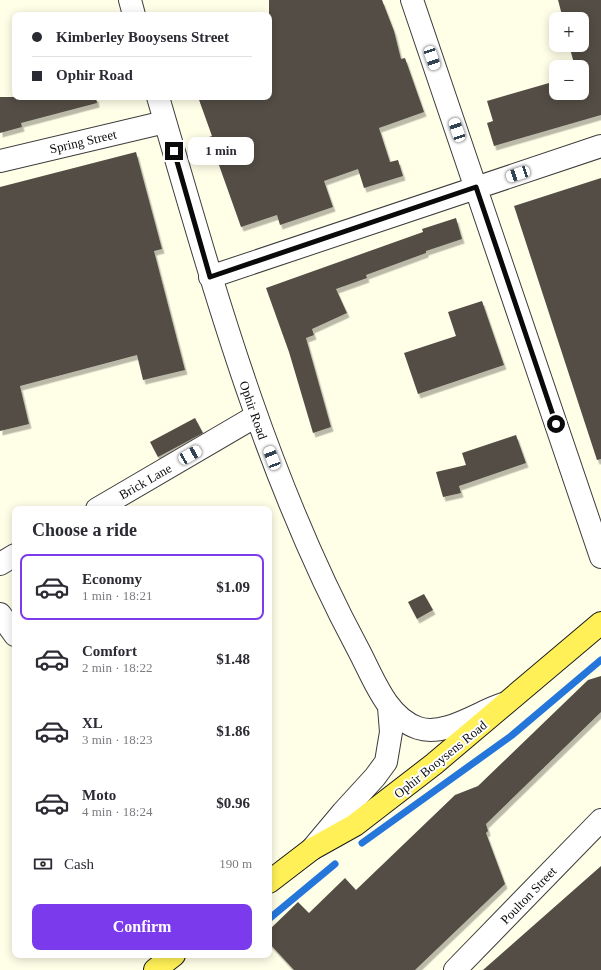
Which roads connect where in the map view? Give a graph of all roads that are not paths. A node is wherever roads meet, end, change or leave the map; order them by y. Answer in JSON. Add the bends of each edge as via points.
{"nodes":[{"id":1,"x":130,"y":0,"type":"edge"},
{"id":2,"x":412,"y":0,"type":"edge"},
{"id":3,"x":133,"y":12,"type":"edge"},
{"id":4,"x":159,"y":100,"type":"edge"},
{"id":5,"x":165,"y":122,"type":"junction"},
{"id":6,"x":601,"y":146,"type":"edge"},
{"id":7,"x":0,"y":161,"type":"edge"},
{"id":8,"x":476,"y":187,"type":"junction"},
{"id":9,"x":210,"y":277,"type":"junction"},
{"id":10,"x":256,"y":416,"type":"junction"},
{"id":11,"x":102,"y":506,"type":"edge"},
{"id":12,"x":12,"y":557,"type":"edge"},
{"id":13,"x":601,"y":557,"type":"edge"},
{"id":14,"x":0,"y":564,"type":"edge"},
{"id":15,"x":0,"y":614,"type":"edge"},
{"id":16,"x":601,"y":624,"type":"edge"},
{"id":17,"x":12,"y":631,"type":"edge"},
{"id":18,"x":509,"y":703,"type":"junction"},
{"id":19,"x":389,"y":707,"type":"junction"},
{"id":20,"x":601,"y":820,"type":"edge"},
{"id":21,"x":312,"y":849,"type":"junction"},
{"id":22,"x":272,"y":880,"type":"edge"},
{"id":23,"x":170,"y":958,"type":"edge"},
{"id":24,"x":155,"y":970,"type":"edge"},
{"id":25,"x":455,"y":970,"type":"edge"}],
"edges":[{"from":1,"to":3,"type":"street"},
{"from":2,"to":8,"type":"street"},
{"from":4,"to":5,"type":"street","name":"Ophir Road"},
{"from":5,"to":7,"type":"street","name":"Spring Street"},
{"from":5,"to":9,"type":"street","name":"Ophir Road"},
{"from":6,"to":8,"type":"street"},
{"from":8,"to":9,"type":"street"},
{"from":8,"to":13,"type":"street"},
{"from":9,"to":10,"type":"street","name":"Ophir Road"},
{"from":10,"to":11,"type":"street","name":"Brick Lane"},
{"from":10,"to":19,"type":"street","name":"Ophir Road","via":[[304,536],[342,619]]},
{"from":12,"to":14,"type":"street"},
{"from":15,"to":17,"type":"street"},
{"from":16,"to":18,"type":"main road","name":"Ophir Booysens Road"},
{"from":18,"to":19,"type":"street","via":[[493,707],[450,727],[432,731],[412,726]]},
{"from":18,"to":21,"type":"main road","name":"Ophir Booysens Road","via":[[372,813]]},
{"from":19,"to":21,"type":"street","via":[[391,732],[386,762]]},
{"from":20,"to":25,"type":"street","name":"Poulton Street"},
{"from":21,"to":22,"type":"main road","name":"Ophir Booysens Road"},
{"from":23,"to":24,"type":"main road"}]}
